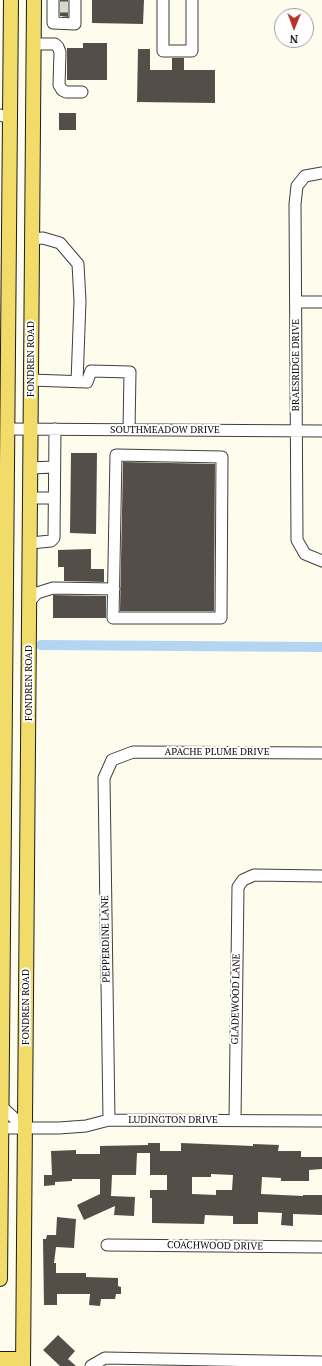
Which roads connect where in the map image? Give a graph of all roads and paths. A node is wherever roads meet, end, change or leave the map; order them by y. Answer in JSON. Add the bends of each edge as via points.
{"nodes":[{"id":1,"x":11,"y":0,"type":"edge"},
{"id":2,"x":163,"y":0,"type":"edge"},
{"id":3,"x":192,"y":0,"type":"edge"},
{"id":4,"x":34,"y":6,"type":"edge"},
{"id":5,"x":62,"y":6,"type":"tunnel mouth"},
{"id":6,"x":34,"y":44,"type":"junction"},
{"id":7,"x":82,"y":92,"type":"dead end"},
{"id":8,"x":33,"y":117,"type":"junction"},
{"id":9,"x":3,"y":118,"type":"edge"},
{"id":10,"x":322,"y":173,"type":"edge"},
{"id":11,"x":5,"y":191,"type":"edge"},
{"id":12,"x":9,"y":238,"type":"junction"},
{"id":13,"x":32,"y":239,"type":"junction"},
{"id":14,"x":296,"y":302,"type":"junction"},
{"id":15,"x":322,"y":302,"type":"edge"},
{"id":16,"x":4,"y":337,"type":"edge"},
{"id":17,"x":31,"y":380,"type":"junction"},
{"id":18,"x":77,"y":382,"type":"junction"},
{"id":19,"x":7,"y":429,"type":"junction"},
{"id":20,"x":30,"y":429,"type":"junction"},
{"id":21,"x":55,"y":429,"type":"junction"},
{"id":22,"x":129,"y":430,"type":"junction"},
{"id":23,"x":296,"y":431,"type":"junction"},
{"id":24,"x":322,"y":431,"type":"edge"},
{"id":25,"x":54,"y":467,"type":"junction"},
{"id":26,"x":30,"y":468,"type":"junction"},
{"id":27,"x":3,"y":478,"type":"edge"},
{"id":28,"x":3,"y":494,"type":"edge"},
{"id":29,"x":30,"y":498,"type":"junction"},
{"id":30,"x":54,"y":498,"type":"junction"},
{"id":31,"x":30,"y":543,"type":"junction"},
{"id":32,"x":322,"y":561,"type":"edge"},
{"id":33,"x":114,"y":589,"type":"junction"},
{"id":34,"x":3,"y":602,"type":"edge"},
{"id":35,"x":29,"y":602,"type":"junction"},
{"id":36,"x":322,"y":752,"type":"edge"},
{"id":37,"x":112,"y":760,"type":"joint"},
{"id":38,"x":2,"y":770,"type":"edge"},
{"id":39,"x":28,"y":770,"type":"junction"},
{"id":40,"x":322,"y":876,"type":"edge"},
{"id":41,"x":2,"y":931,"type":"edge"},
{"id":42,"x":26,"y":940,"type":"junction"},
{"id":43,"x":1,"y":955,"type":"edge"},
{"id":44,"x":1,"y":1054,"type":"edge"},
{"id":45,"x":1,"y":1105,"type":"edge"},
{"id":46,"x":109,"y":1120,"type":"junction"},
{"id":47,"x":235,"y":1120,"type":"junction"},
{"id":48,"x":322,"y":1121,"type":"edge"},
{"id":49,"x":1,"y":1128,"type":"edge"},
{"id":50,"x":25,"y":1128,"type":"junction"},
{"id":51,"x":0,"y":1215,"type":"edge"},
{"id":52,"x":107,"y":1244,"type":"dead end"},
{"id":53,"x":322,"y":1247,"type":"edge"},
{"id":54,"x":0,"y":1279,"type":"edge"},
{"id":55,"x":0,"y":1359,"type":"edge"},
{"id":56,"x":23,"y":1362,"type":"edge"},
{"id":57,"x":322,"y":1362,"type":"edge"},
{"id":58,"x":91,"y":1365,"type":"edge"}],
"edges":[{"from":1,"to":9,"type":"main road"},
{"from":2,"to":3,"type":"street","via":[[163,51],[192,51]]},
{"from":4,"to":5,"type":"street"},
{"from":4,"to":6,"type":"main road","name":"FONDREN ROAD"},
{"from":6,"to":7,"type":"street","via":[[55,44],[60,52],[59,85],[66,92]]},
{"from":6,"to":8,"type":"main road","name":"FONDREN ROAD"},
{"from":8,"to":9,"type":"main road"},
{"from":8,"to":13,"type":"main road","name":"FONDREN ROAD"},
{"from":9,"to":11,"type":"main road"},
{"from":10,"to":14,"type":"street","name":"BRAESRIDGE DRIVE","via":[[305,176],[297,186]]},
{"from":11,"to":12,"type":"main road"},
{"from":12,"to":13,"type":"main road"},
{"from":12,"to":16,"type":"main road"},
{"from":13,"to":17,"type":"main road","name":"FONDREN ROAD"},
{"from":13,"to":18,"type":"street","via":[[43,238],[60,244],[78,264],[80,301]]},
{"from":14,"to":15,"type":"street"},
{"from":14,"to":23,"type":"street","name":"BRAESRIDGE DRIVE"},
{"from":16,"to":19,"type":"main road"},
{"from":17,"to":18,"type":"street"},
{"from":17,"to":20,"type":"main road","name":"FONDREN ROAD"},
{"from":18,"to":22,"type":"street","via":[[87,382],[91,371],[130,372]]},
{"from":19,"to":20,"type":"street","name":"SOUTHMEADOW DRIVE"},
{"from":19,"to":27,"type":"main road"},
{"from":20,"to":21,"type":"street","name":"SOUTHMEADOW DRIVE"},
{"from":20,"to":26,"type":"main road","name":"FONDREN ROAD"},
{"from":21,"to":22,"type":"street","name":"SOUTHMEADOW DRIVE"},
{"from":21,"to":25,"type":"street"},
{"from":22,"to":23,"type":"street","name":"SOUTHMEADOW DRIVE"},
{"from":23,"to":24,"type":"street","name":"SOUTHMEADOW DRIVE"},
{"from":23,"to":32,"type":"street","name":"BRAESRIDGE DRIVE","via":[[298,540],[305,554]]},
{"from":25,"to":26,"type":"street"},
{"from":25,"to":30,"type":"street"},
{"from":26,"to":29,"type":"main road","name":"FONDREN ROAD"},
{"from":27,"to":28,"type":"main road"},
{"from":28,"to":34,"type":"main road"},
{"from":29,"to":30,"type":"street"},
{"from":29,"to":31,"type":"main road","name":"FONDREN ROAD"},
{"from":30,"to":31,"type":"street","via":[[54,538],[51,541]]},
{"from":31,"to":35,"type":"main road","name":"FONDREN ROAD"},
{"from":33,"to":33,"type":"street","via":[[116,455],[222,457],[221,618],[113,618]]},
{"from":33,"to":35,"type":"street","via":[[53,588],[37,593]]},
{"from":34,"to":35,"type":"main road"},
{"from":34,"to":38,"type":"main road"},
{"from":35,"to":39,"type":"main road","name":"FONDREN ROAD"},
{"from":36,"to":37,"type":"street","name":"APACHE PLUME DRIVE","via":[[133,752]]},
{"from":37,"to":46,"type":"street","name":"PEPPERDINE LANE","via":[[104,778]]},
{"from":38,"to":39,"type":"main road"},
{"from":38,"to":41,"type":"main road"},
{"from":39,"to":42,"type":"main road","name":"FONDREN ROAD"},
{"from":40,"to":47,"type":"street","name":"GLADEWOOD LANE","via":[[254,875],[243,880],[238,887]]},
{"from":41,"to":42,"type":"main road"},
{"from":41,"to":43,"type":"main road"},
{"from":42,"to":50,"type":"main road","name":"FONDREN ROAD"},
{"from":43,"to":44,"type":"main road"},
{"from":44,"to":45,"type":"main road"},
{"from":45,"to":49,"type":"main road"},
{"from":45,"to":50,"type":"street"},
{"from":46,"to":47,"type":"street","name":"LUDINGTON DRIVE"},
{"from":46,"to":50,"type":"street","name":"LUDINGTON DRIVE","via":[[86,1126]]},
{"from":47,"to":48,"type":"street","name":"LUDINGTON DRIVE"},
{"from":49,"to":50,"type":"street","name":"LUDINGTON DRIVE"},
{"from":49,"to":51,"type":"main road"},
{"from":50,"to":56,"type":"main road","name":"FONDREN ROAD"},
{"from":51,"to":54,"type":"main road"},
{"from":52,"to":53,"type":"street","name":"COACHWOOD DRIVE"},
{"from":55,"to":56,"type":"main road"},
{"from":57,"to":58,"type":"street","via":[[105,1358]]}]}
